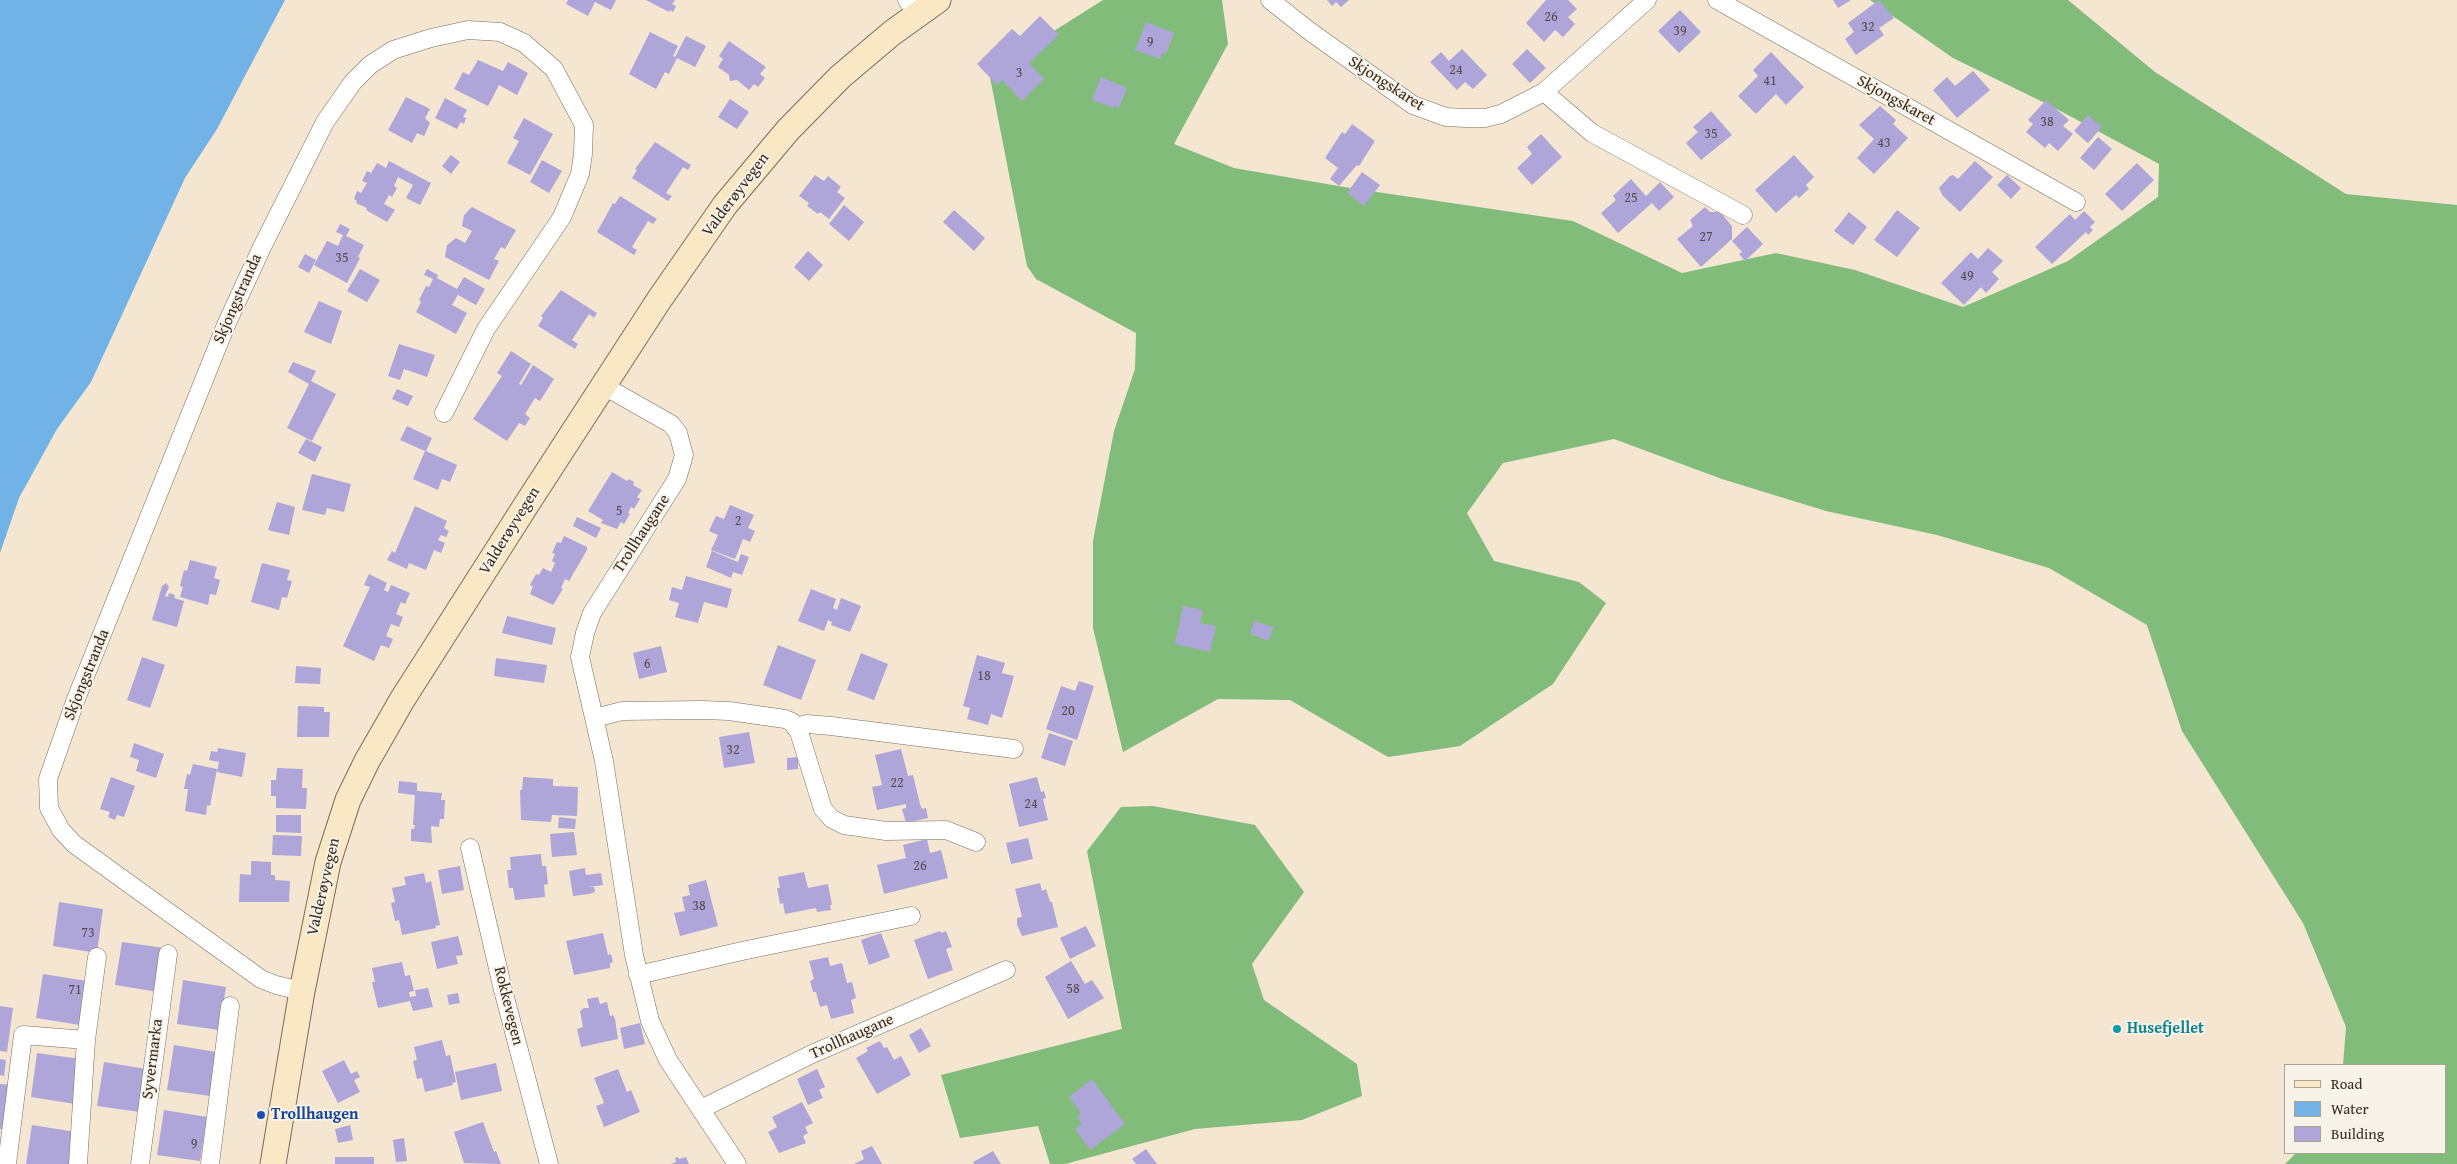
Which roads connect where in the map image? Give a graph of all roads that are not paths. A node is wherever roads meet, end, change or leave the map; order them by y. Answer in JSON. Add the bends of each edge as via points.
{"nodes":[{"id":1,"x":1270,"y":0,"type":"edge"},
{"id":2,"x":1647,"y":0,"type":"edge"},
{"id":3,"x":1717,"y":0,"type":"edge"},
{"id":4,"x":921,"y":5,"type":"edge"},
{"id":5,"x":1544,"y":92,"type":"junction"},
{"id":6,"x":2076,"y":202,"type":"dead end"},
{"id":7,"x":1743,"y":215,"type":"dead end"},
{"id":8,"x":604,"y":386,"type":"junction"},
{"id":9,"x":444,"y":413,"type":"dead end"},
{"id":10,"x":595,"y":718,"type":"junction"},
{"id":11,"x":795,"y":727,"type":"junction"},
{"id":12,"x":1014,"y":749,"type":"dead end"},
{"id":13,"x":976,"y":842,"type":"dead end"},
{"id":14,"x":470,"y":848,"type":"dead end"},
{"id":15,"x":911,"y":916,"type":"dead end"},
{"id":16,"x":168,"y":954,"type":"dead end"},
{"id":17,"x":96,"y":957,"type":"dead end"},
{"id":18,"x":1006,"y":970,"type":"dead end"},
{"id":19,"x":638,"y":975,"type":"junction"},
{"id":20,"x":302,"y":991,"type":"junction"},
{"id":21,"x":230,"y":1006,"type":"dead end"},
{"id":22,"x":86,"y":1040,"type":"junction"},
{"id":23,"x":701,"y":1109,"type":"junction"},
{"id":24,"x":7,"y":1164,"type":"edge"},
{"id":25,"x":78,"y":1164,"type":"edge"},
{"id":26,"x":140,"y":1164,"type":"edge"},
{"id":27,"x":210,"y":1164,"type":"edge"},
{"id":28,"x":273,"y":1164,"type":"edge"},
{"id":29,"x":549,"y":1164,"type":"edge"},
{"id":30,"x":737,"y":1164,"type":"edge"}],
"edges":[{"from":1,"to":5,"type":"street","name":"Skjongskaret","via":[[1397,95],[1430,112],[1446,117],[1485,118],[1502,114]]},
{"from":2,"to":5,"type":"street","name":"Skjongskaret"},
{"from":3,"to":6,"type":"street","name":"Skjongskaret"},
{"from":4,"to":8,"type":"main road","name":"Valderøyvegen","via":[[822,94],[737,190]]},
{"from":5,"to":7,"type":"street","via":[[1592,133]]},
{"from":8,"to":10,"type":"street","name":"Trollhaugane","via":[[671,424],[678,433],[684,455],[677,479],[602,595],[585,633],[580,657]]},
{"from":8,"to":20,"type":"main road","name":"Valderøyvegen","via":[[438,643],[367,761],[348,800],[328,862]]},
{"from":9,"to":20,"type":"street","name":"Skjongstranda","via":[[486,329],[562,217],[580,174],[583,154],[584,125],[554,69],[524,43],[500,32],[468,30],[393,50],[370,65],[353,82],[325,122],[226,325],[76,699],[48,779],[49,808],[61,830],[74,844],[261,979],[276,986]]},
{"from":10,"to":11,"type":"street","via":[[622,711],[717,710],[785,719]]},
{"from":10,"to":19,"type":"street","name":"Trollhaugane"},
{"from":11,"to":12,"type":"street","via":[[807,724],[831,726]]},
{"from":11,"to":13,"type":"street","via":[[823,809],[832,819],[844,825],[886,831],[946,830]]},
{"from":14,"to":29,"type":"street","name":"Rokkevegen"},
{"from":15,"to":19,"type":"street"},
{"from":16,"to":26,"type":"street","name":"Syvermarka"},
{"from":17,"to":22,"type":"street"},
{"from":18,"to":23,"type":"street","name":"Trollhaugane","via":[[812,1054]]},
{"from":19,"to":23,"type":"street","name":"Trollhaugane","via":[[658,1041]]},
{"from":20,"to":28,"type":"main road","name":"Valderøyvegen"},
{"from":21,"to":27,"type":"street"},
{"from":22,"to":24,"type":"street","via":[[23,1035]]},
{"from":22,"to":25,"type":"street"},
{"from":23,"to":30,"type":"street","name":"Trollhaugane"}]}
